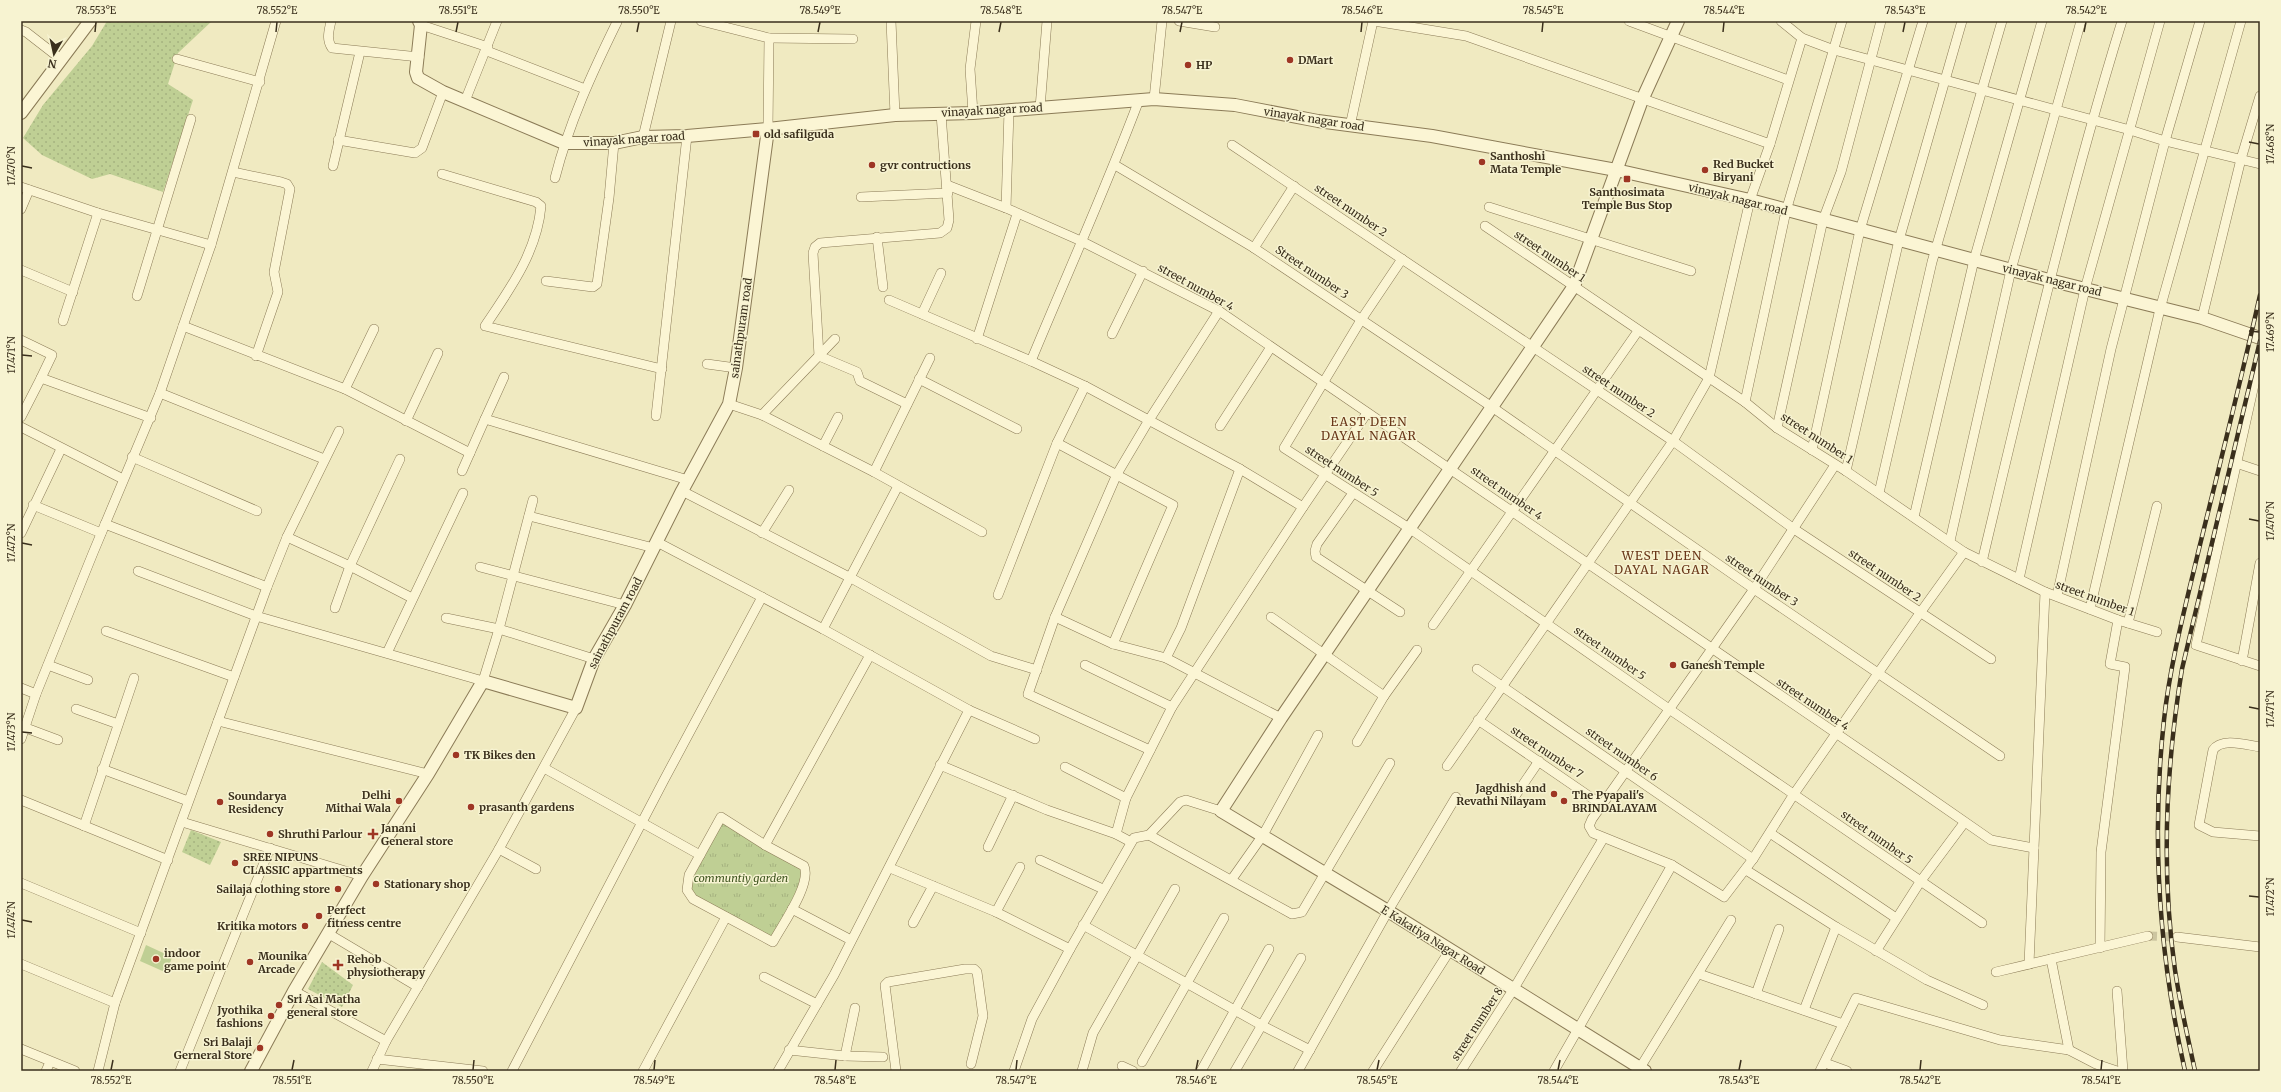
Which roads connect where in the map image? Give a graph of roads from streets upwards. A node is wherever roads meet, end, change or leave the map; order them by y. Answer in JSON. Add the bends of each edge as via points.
{"nodes":[{"id":1,"x":276,"y":21,"type":"edge"},
{"id":2,"x":331,"y":21,"type":"edge"},
{"id":3,"x":497,"y":21,"type":"edge"},
{"id":4,"x":671,"y":21,"type":"edge"},
{"id":5,"x":701,"y":21,"type":"edge"},
{"id":6,"x":892,"y":21,"type":"edge"},
{"id":7,"x":976,"y":21,"type":"edge"},
{"id":8,"x":1047,"y":21,"type":"edge"},
{"id":9,"x":1162,"y":21,"type":"edge"},
{"id":10,"x":1179,"y":21,"type":"edge"},
{"id":11,"x":1374,"y":21,"type":"edge"},
{"id":12,"x":1629,"y":21,"type":"edge"},
{"id":13,"x":1678,"y":21,"type":"edge"},
{"id":14,"x":1781,"y":21,"type":"edge"},
{"id":15,"x":1842,"y":21,"type":"edge"},
{"id":16,"x":1881,"y":21,"type":"edge"},
{"id":17,"x":1923,"y":21,"type":"edge"},
{"id":18,"x":1962,"y":21,"type":"edge"},
{"id":19,"x":2002,"y":21,"type":"edge"},
{"id":20,"x":2042,"y":21,"type":"edge"},
{"id":21,"x":2081,"y":21,"type":"edge"},
{"id":22,"x":2122,"y":21,"type":"edge"},
{"id":23,"x":2160,"y":21,"type":"edge"},
{"id":24,"x":2200,"y":21,"type":"edge"},
{"id":25,"x":2241,"y":21,"type":"edge"},
{"id":26,"x":86,"y":22,"type":"edge"},
{"id":27,"x":617,"y":22,"type":"dead end"},
{"id":28,"x":420,"y":23,"type":"edge"},
{"id":29,"x":1215,"y":27,"type":"dead end"},
{"id":30,"x":23,"y":33,"type":"edge"},
{"id":31,"x":1671,"y":36,"type":"junction"},
{"id":32,"x":769,"y":38,"type":"junction"},
{"id":33,"x":1802,"y":38,"type":"junction"},
{"id":34,"x":853,"y":39,"type":"dead end"},
{"id":35,"x":487,"y":49,"type":"junction"},
{"id":36,"x":1834,"y":50,"type":"junction"},
{"id":37,"x":360,"y":52,"type":"junction"},
{"id":38,"x":419,"y":57,"type":"junction"},
{"id":39,"x":177,"y":58,"type":"dead end"},
{"id":40,"x":62,"y":60,"type":"junction"},
{"id":41,"x":1870,"y":60,"type":"junction"},
{"id":42,"x":1906,"y":70,"type":"junction"},
{"id":43,"x":1788,"y":80,"type":"junction"},
{"id":44,"x":1944,"y":80,"type":"junction"},
{"id":45,"x":260,"y":82,"type":"junction"},
{"id":46,"x":585,"y":89,"type":"junction"},
{"id":47,"x":1982,"y":90,"type":"junction"},
{"id":48,"x":442,"y":92,"type":"junction"},
{"id":49,"x":2260,"y":96,"type":"edge"},
{"id":50,"x":1154,"y":99,"type":"junction"},
{"id":51,"x":1139,"y":100,"type":"junction"},
{"id":52,"x":1642,"y":100,"type":"junction"},
{"id":53,"x":2018,"y":100,"type":"junction"},
{"id":54,"x":466,"y":101,"type":"junction"},
{"id":55,"x":1040,"y":108,"type":"junction"},
{"id":56,"x":1009,"y":110,"type":"junction"},
{"id":57,"x":2054,"y":111,"type":"junction"},
{"id":58,"x":21,"y":113,"type":"edge"},
{"id":59,"x":973,"y":113,"type":"junction"},
{"id":60,"x":941,"y":114,"type":"junction"},
{"id":61,"x":894,"y":115,"type":"junction"},
{"id":62,"x":191,"y":119,"type":"dead end"},
{"id":63,"x":2092,"y":120,"type":"junction"},
{"id":64,"x":1350,"y":126,"type":"junction"},
{"id":65,"x":768,"y":129,"type":"junction"},
{"id":66,"x":2130,"y":130,"type":"junction"},
{"id":67,"x":686,"y":136,"type":"junction"},
{"id":68,"x":643,"y":137,"type":"junction"},
{"id":69,"x":338,"y":140,"type":"junction"},
{"id":70,"x":2166,"y":142,"type":"junction"},
{"id":71,"x":564,"y":143,"type":"junction"},
{"id":72,"x":614,"y":143,"type":"junction"},
{"id":73,"x":1770,"y":144,"type":"junction"},
{"id":74,"x":1232,"y":145,"type":"dead end"},
{"id":75,"x":2204,"y":150,"type":"junction"},
{"id":76,"x":2242,"y":159,"type":"junction"},
{"id":77,"x":2260,"y":164,"type":"edge"},
{"id":78,"x":1115,"y":165,"type":"junction"},
{"id":79,"x":333,"y":166,"type":"dead end"},
{"id":80,"x":1616,"y":170,"type":"junction"},
{"id":81,"x":233,"y":172,"type":"junction"},
{"id":82,"x":442,"y":174,"type":"dead end"},
{"id":83,"x":555,"y":178,"type":"dead end"},
{"id":84,"x":1294,"y":186,"type":"junction"},
{"id":85,"x":25,"y":188,"type":"edge"},
{"id":86,"x":948,"y":189,"type":"junction"},
{"id":87,"x":862,"y":197,"type":"dead end"},
{"id":88,"x":1750,"y":200,"type":"junction"},
{"id":89,"x":1489,"y":207,"type":"dead end"},
{"id":90,"x":1006,"y":208,"type":"junction"},
{"id":91,"x":21,"y":209,"type":"edge"},
{"id":92,"x":1786,"y":211,"type":"junction"},
{"id":93,"x":98,"y":213,"type":"junction"},
{"id":94,"x":1017,"y":214,"type":"junction"},
{"id":95,"x":1823,"y":220,"type":"junction"},
{"id":96,"x":1485,"y":226,"type":"dead end"},
{"id":97,"x":1860,"y":230,"type":"junction"},
{"id":98,"x":158,"y":231,"type":"junction"},
{"id":99,"x":877,"y":237,"type":"junction"},
{"id":100,"x":1591,"y":240,"type":"junction"},
{"id":101,"x":1899,"y":240,"type":"junction"},
{"id":102,"x":1081,"y":241,"type":"junction"},
{"id":103,"x":211,"y":245,"type":"junction"},
{"id":104,"x":1254,"y":248,"type":"junction"},
{"id":105,"x":1936,"y":250,"type":"junction"},
{"id":106,"x":1402,"y":259,"type":"junction"},
{"id":107,"x":1974,"y":260,"type":"junction"},
{"id":108,"x":21,"y":270,"type":"edge"},
{"id":109,"x":2011,"y":270,"type":"junction"},
{"id":110,"x":1143,"y":271,"type":"junction"},
{"id":111,"x":1691,"y":271,"type":"dead end"},
{"id":112,"x":941,"y":273,"type":"dead end"},
{"id":113,"x":2049,"y":280,"type":"junction"},
{"id":114,"x":546,"y":282,"type":"dead end"},
{"id":115,"x":1574,"y":286,"type":"junction"},
{"id":116,"x":883,"y":287,"type":"dead end"},
{"id":117,"x":2085,"y":289,"type":"junction"},
{"id":118,"x":73,"y":292,"type":"junction"},
{"id":119,"x":137,"y":296,"type":"dead end"},
{"id":120,"x":2124,"y":298,"type":"junction"},
{"id":121,"x":889,"y":300,"type":"dead end"},
{"id":122,"x":2160,"y":309,"type":"junction"},
{"id":123,"x":1219,"y":311,"type":"junction"},
{"id":124,"x":922,"y":314,"type":"junction"},
{"id":125,"x":2202,"y":318,"type":"junction"},
{"id":126,"x":1361,"y":320,"type":"junction"},
{"id":127,"x":63,"y":321,"type":"dead end"},
{"id":128,"x":183,"y":326,"type":"junction"},
{"id":129,"x":374,"y":329,"type":"dead end"},
{"id":130,"x":1638,"y":331,"type":"junction"},
{"id":131,"x":1112,"y":334,"type":"dead end"},
{"id":132,"x":2260,"y":338,"type":"edge"},
{"id":133,"x":835,"y":339,"type":"dead end"},
{"id":134,"x":977,"y":339,"type":"junction"},
{"id":135,"x":21,"y":340,"type":"edge"},
{"id":136,"x":1271,"y":347,"type":"junction"},
{"id":137,"x":1532,"y":347,"type":"junction"},
{"id":138,"x":438,"y":353,"type":"dead end"},
{"id":139,"x":256,"y":356,"type":"junction"},
{"id":140,"x":819,"y":356,"type":"junction"},
{"id":141,"x":930,"y":358,"type":"dead end"},
{"id":142,"x":2260,"y":358,"type":"edge"},
{"id":143,"x":1031,"y":361,"type":"junction"},
{"id":144,"x":707,"y":364,"type":"dead end"},
{"id":145,"x":736,"y":368,"type":"junction"},
{"id":146,"x":662,"y":369,"type":"junction"},
{"id":147,"x":504,"y":377,"type":"dead end"},
{"id":148,"x":41,"y":378,"type":"junction"},
{"id":149,"x":1710,"y":378,"type":"junction"},
{"id":150,"x":919,"y":379,"type":"junction"},
{"id":151,"x":1324,"y":383,"type":"junction"},
{"id":152,"x":1084,"y":386,"type":"junction"},
{"id":153,"x":345,"y":389,"type":"junction"},
{"id":154,"x":1597,"y":390,"type":"junction"},
{"id":155,"x":160,"y":393,"type":"junction"},
{"id":156,"x":1745,"y":402,"type":"junction"},
{"id":157,"x":729,"y":404,"type":"junction"},
{"id":158,"x":907,"y":404,"type":"junction"},
{"id":159,"x":1492,"y":407,"type":"junction"},
{"id":160,"x":1367,"y":413,"type":"junction"},
{"id":161,"x":762,"y":415,"type":"junction"},
{"id":162,"x":656,"y":416,"type":"dead end"},
{"id":163,"x":21,"y":417,"type":"edge"},
{"id":164,"x":838,"y":417,"type":"dead end"},
{"id":165,"x":151,"y":418,"type":"junction"},
{"id":166,"x":484,"y":419,"type":"junction"},
{"id":167,"x":1149,"y":420,"type":"junction"},
{"id":168,"x":406,"y":421,"type":"junction"},
{"id":169,"x":1220,"y":426,"type":"dead end"},
{"id":170,"x":21,"y":427,"type":"edge"},
{"id":171,"x":1777,"y":428,"type":"junction"},
{"id":172,"x":1017,"y":429,"type":"dead end"},
{"id":173,"x":339,"y":431,"type":"dead end"},
{"id":174,"x":1672,"y":441,"type":"junction"},
{"id":175,"x":1057,"y":443,"type":"junction"},
{"id":176,"x":823,"y":446,"type":"junction"},
{"id":177,"x":61,"y":449,"type":"junction"},
{"id":178,"x":1555,"y":449,"type":"junction"},
{"id":179,"x":1812,"y":450,"type":"junction"},
{"id":180,"x":470,"y":453,"type":"junction"},
{"id":181,"x":132,"y":457,"type":"junction"},
{"id":182,"x":324,"y":459,"type":"junction"},
{"id":183,"x":400,"y":459,"type":"dead end"},
{"id":184,"x":1835,"y":464,"type":"junction"},
{"id":185,"x":2236,"y":464,"type":"junction"},
{"id":186,"x":1450,"y":468,"type":"junction"},
{"id":187,"x":1240,"y":469,"type":"junction"},
{"id":188,"x":462,"y":471,"type":"dead end"},
{"id":189,"x":1846,"y":471,"type":"junction"},
{"id":190,"x":2260,"y":471,"type":"edge"},
{"id":191,"x":874,"y":472,"type":"junction"},
{"id":192,"x":1117,"y":474,"type":"junction"},
{"id":193,"x":1326,"y":475,"type":"junction"},
{"id":194,"x":123,"y":479,"type":"junction"},
{"id":195,"x":688,"y":480,"type":"junction"},
{"id":196,"x":898,"y":486,"type":"junction"},
{"id":197,"x":682,"y":490,"type":"junction"},
{"id":198,"x":789,"y":490,"type":"dead end"},
{"id":199,"x":463,"y":493,"type":"dead end"},
{"id":200,"x":1352,"y":493,"type":"junction"},
{"id":201,"x":1879,"y":493,"type":"junction"},
{"id":202,"x":533,"y":500,"type":"dead end"},
{"id":203,"x":1629,"y":502,"type":"junction"},
{"id":204,"x":33,"y":505,"type":"junction"},
{"id":205,"x":2157,"y":506,"type":"dead end"},
{"id":206,"x":1303,"y":507,"type":"junction"},
{"id":207,"x":257,"y":511,"type":"dead end"},
{"id":208,"x":1511,"y":512,"type":"junction"},
{"id":209,"x":529,"y":516,"type":"junction"},
{"id":210,"x":1914,"y":517,"type":"junction"},
{"id":211,"x":103,"y":528,"type":"junction"},
{"id":212,"x":1409,"y":528,"type":"junction"},
{"id":213,"x":1794,"y":529,"type":"junction"},
{"id":214,"x":762,"y":532,"type":"junction"},
{"id":215,"x":982,"y":532,"type":"dead end"},
{"id":216,"x":21,"y":533,"type":"edge"},
{"id":217,"x":287,"y":537,"type":"junction"},
{"id":218,"x":1950,"y":541,"type":"junction"},
{"id":219,"x":655,"y":545,"type":"junction"},
{"id":220,"x":1964,"y":552,"type":"junction"},
{"id":221,"x":1982,"y":562,"type":"junction"},
{"id":222,"x":2260,"y":563,"type":"edge"},
{"id":223,"x":1587,"y":564,"type":"junction"},
{"id":224,"x":350,"y":566,"type":"junction"},
{"id":225,"x":480,"y":566,"type":"dead end"},
{"id":226,"x":138,"y":571,"type":"dead end"},
{"id":227,"x":1471,"y":571,"type":"junction"},
{"id":228,"x":514,"y":577,"type":"junction"},
{"id":229,"x":851,"y":578,"type":"junction"},
{"id":230,"x":2019,"y":580,"type":"junction"},
{"id":231,"x":267,"y":587,"type":"junction"},
{"id":232,"x":1754,"y":589,"type":"junction"},
{"id":233,"x":1368,"y":591,"type":"junction"},
{"id":234,"x":2045,"y":592,"type":"junction"},
{"id":235,"x":998,"y":595,"type":"dead end"},
{"id":236,"x":2057,"y":596,"type":"junction"},
{"id":237,"x":762,"y":597,"type":"junction"},
{"id":238,"x":412,"y":598,"type":"junction"},
{"id":239,"x":625,"y":605,"type":"junction"},
{"id":240,"x":335,"y":608,"type":"dead end"},
{"id":241,"x":2090,"y":609,"type":"junction"},
{"id":242,"x":1400,"y":612,"type":"dead end"},
{"id":243,"x":1920,"y":613,"type":"junction"},
{"id":244,"x":256,"y":616,"type":"junction"},
{"id":245,"x":1055,"y":617,"type":"junction"},
{"id":246,"x":1271,"y":617,"type":"dead end"},
{"id":247,"x":446,"y":618,"type":"dead end"},
{"id":248,"x":2118,"y":620,"type":"junction"},
{"id":249,"x":1546,"y":622,"type":"junction"},
{"id":250,"x":2128,"y":623,"type":"junction"},
{"id":251,"x":1433,"y":625,"type":"dead end"},
{"id":252,"x":499,"y":629,"type":"junction"},
{"id":253,"x":823,"y":629,"type":"junction"},
{"id":254,"x":106,"y":631,"type":"dead end"},
{"id":255,"x":2157,"y":632,"type":"dead end"},
{"id":256,"x":1114,"y":644,"type":"junction"},
{"id":257,"x":1417,"y":650,"type":"dead end"},
{"id":258,"x":1712,"y":650,"type":"junction"},
{"id":259,"x":387,"y":653,"type":"junction"},
{"id":260,"x":1325,"y":654,"type":"junction"},
{"id":261,"x":870,"y":655,"type":"junction"},
{"id":262,"x":1166,"y":658,"type":"junction"},
{"id":263,"x":594,"y":659,"type":"junction"},
{"id":264,"x":1990,"y":659,"type":"dead end"},
{"id":265,"x":2242,"y":661,"type":"junction"},
{"id":266,"x":48,"y":665,"type":"junction"},
{"id":267,"x":1085,"y":665,"type":"dead end"},
{"id":268,"x":2260,"y":666,"type":"edge"},
{"id":269,"x":1477,"y":668,"type":"dead end"},
{"id":270,"x":1037,"y":670,"type":"junction"},
{"id":271,"x":1194,"y":672,"type":"junction"},
{"id":272,"x":1879,"y":674,"type":"junction"},
{"id":273,"x":234,"y":677,"type":"junction"},
{"id":274,"x":134,"y":678,"type":"dead end"},
{"id":275,"x":88,"y":680,"type":"dead end"},
{"id":276,"x":483,"y":681,"type":"junction"},
{"id":277,"x":1502,"y":685,"type":"junction"},
{"id":278,"x":21,"y":688,"type":"edge"},
{"id":279,"x":36,"y":694,"type":"junction"},
{"id":280,"x":1384,"y":696,"type":"junction"},
{"id":281,"x":1172,"y":707,"type":"junction"},
{"id":282,"x":576,"y":708,"type":"junction"},
{"id":283,"x":76,"y":709,"type":"dead end"},
{"id":284,"x":1669,"y":709,"type":"junction"},
{"id":285,"x":969,"y":710,"type":"junction"},
{"id":286,"x":1281,"y":718,"type":"junction"},
{"id":287,"x":1478,"y":720,"type":"junction"},
{"id":288,"x":218,"y":721,"type":"junction"},
{"id":289,"x":118,"y":724,"type":"junction"},
{"id":290,"x":26,"y":728,"type":"junction"},
{"id":291,"x":1318,"y":735,"type":"dead end"},
{"id":292,"x":1836,"y":735,"type":"junction"},
{"id":293,"x":21,"y":739,"type":"edge"},
{"id":294,"x":1035,"y":739,"type":"dead end"},
{"id":295,"x":58,"y":740,"type":"dead end"},
{"id":296,"x":1357,"y":742,"type":"dead end"},
{"id":297,"x":2260,"y":746,"type":"edge"},
{"id":298,"x":1150,"y":750,"type":"junction"},
{"id":299,"x":2000,"y":756,"type":"dead end"},
{"id":300,"x":1539,"y":761,"type":"junction"},
{"id":301,"x":1390,"y":763,"type":"dead end"},
{"id":302,"x":940,"y":765,"type":"junction"},
{"id":303,"x":1448,"y":766,"type":"dead end"},
{"id":304,"x":1065,"y":767,"type":"dead end"},
{"id":305,"x":544,"y":768,"type":"junction"},
{"id":306,"x":102,"y":769,"type":"junction"},
{"id":307,"x":1626,"y":772,"type":"junction"},
{"id":308,"x":428,"y":774,"type":"junction"},
{"id":309,"x":1794,"y":794,"type":"junction"},
{"id":310,"x":1013,"y":795,"type":"junction"},
{"id":311,"x":1456,"y":797,"type":"dead end"},
{"id":312,"x":1126,"y":798,"type":"junction"},
{"id":313,"x":21,"y":800,"type":"edge"},
{"id":314,"x":1513,"y":800,"type":"dead end"},
{"id":315,"x":188,"y":801,"type":"junction"},
{"id":316,"x":1602,"y":805,"type":"junction"},
{"id":317,"x":1221,"y":811,"type":"junction"},
{"id":318,"x":182,"y":822,"type":"junction"},
{"id":319,"x":643,"y":823,"type":"junction"},
{"id":320,"x":1964,"y":823,"type":"junction"},
{"id":321,"x":84,"y":826,"type":"junction"},
{"id":322,"x":1770,"y":833,"type":"junction"},
{"id":323,"x":1116,"y":834,"type":"junction"},
{"id":324,"x":1149,"y":834,"type":"junction"},
{"id":325,"x":1263,"y":835,"type":"junction"},
{"id":326,"x":2260,"y":836,"type":"edge"},
{"id":327,"x":1603,"y":839,"type":"junction"},
{"id":328,"x":1131,"y":842,"type":"junction"},
{"id":329,"x":765,"y":845,"type":"junction"},
{"id":330,"x":988,"y":847,"type":"dead end"},
{"id":331,"x":270,"y":848,"type":"junction"},
{"id":332,"x":2034,"y":848,"type":"junction"},
{"id":333,"x":499,"y":849,"type":"junction"},
{"id":334,"x":700,"y":855,"type":"junction"},
{"id":335,"x":1753,"y":859,"type":"junction"},
{"id":336,"x":168,"y":860,"type":"junction"},
{"id":337,"x":1040,"y":860,"type":"dead end"},
{"id":338,"x":1672,"y":866,"type":"junction"},
{"id":339,"x":1020,"y":867,"type":"dead end"},
{"id":340,"x":890,"y":868,"type":"junction"},
{"id":341,"x":536,"y":869,"type":"dead end"},
{"id":342,"x":1746,"y":870,"type":"junction"},
{"id":343,"x":1325,"y":874,"type":"junction"},
{"id":344,"x":362,"y":876,"type":"junction"},
{"id":345,"x":1232,"y":879,"type":"junction"},
{"id":346,"x":1920,"y":882,"type":"junction"},
{"id":347,"x":21,"y":883,"type":"edge"},
{"id":348,"x":933,"y":886,"type":"junction"},
{"id":349,"x":1175,"y":889,"type":"dead end"},
{"id":350,"x":1103,"y":890,"type":"junction"},
{"id":351,"x":792,"y":909,"type":"junction"},
{"id":352,"x":1388,"y":911,"type":"junction"},
{"id":353,"x":996,"y":912,"type":"junction"},
{"id":354,"x":726,"y":917,"type":"junction"},
{"id":355,"x":1224,"y":918,"type":"dead end"},
{"id":356,"x":1896,"y":918,"type":"junction"},
{"id":357,"x":1731,"y":920,"type":"dead end"},
{"id":358,"x":913,"y":922,"type":"dead end"},
{"id":359,"x":1982,"y":923,"type":"dead end"},
{"id":360,"x":1084,"y":925,"type":"junction"},
{"id":361,"x":1836,"y":927,"type":"junction"},
{"id":362,"x":1779,"y":929,"type":"dead end"},
{"id":363,"x":141,"y":933,"type":"junction"},
{"id":364,"x":329,"y":934,"type":"junction"},
{"id":365,"x":2148,"y":936,"type":"tunnel mouth"},
{"id":366,"x":2177,"y":937,"type":"tunnel mouth"},
{"id":367,"x":851,"y":940,"type":"junction"},
{"id":368,"x":2260,"y":946,"type":"edge"},
{"id":369,"x":2100,"y":948,"type":"junction"},
{"id":370,"x":1070,"y":949,"type":"junction"},
{"id":371,"x":1269,"y":949,"type":"dead end"},
{"id":372,"x":1450,"y":950,"type":"junction"},
{"id":373,"x":1876,"y":951,"type":"junction"},
{"id":374,"x":1136,"y":956,"type":"junction"},
{"id":375,"x":1301,"y":958,"type":"dead end"},
{"id":376,"x":2051,"y":959,"type":"junction"},
{"id":377,"x":21,"y":964,"type":"edge"},
{"id":378,"x":2029,"y":964,"type":"junction"},
{"id":379,"x":1996,"y":972,"type":"dead end"},
{"id":380,"x":1699,"y":974,"type":"junction"},
{"id":381,"x":764,"y":977,"type":"dead end"},
{"id":382,"x":1187,"y":983,"type":"junction"},
{"id":383,"x":418,"y":987,"type":"junction"},
{"id":384,"x":1513,"y":990,"type":"junction"},
{"id":385,"x":294,"y":991,"type":"junction"},
{"id":386,"x":2116,"y":991,"type":"dead end"},
{"id":387,"x":1756,"y":994,"type":"junction"},
{"id":388,"x":115,"y":1003,"type":"junction"},
{"id":389,"x":817,"y":1004,"type":"junction"},
{"id":390,"x":1984,"y":1005,"type":"dead end"},
{"id":391,"x":855,"y":1008,"type":"dead end"},
{"id":392,"x":1234,"y":1010,"type":"junction"},
{"id":393,"x":1804,"y":1010,"type":"junction"},
{"id":394,"x":1843,"y":1024,"type":"junction"},
{"id":395,"x":1263,"y":1026,"type":"junction"},
{"id":396,"x":1578,"y":1030,"type":"junction"},
{"id":397,"x":386,"y":1041,"type":"junction"},
{"id":398,"x":21,"y":1049,"type":"edge"},
{"id":399,"x":789,"y":1050,"type":"junction"},
{"id":400,"x":1310,"y":1050,"type":"junction"},
{"id":401,"x":2069,"y":1050,"type":"junction"},
{"id":402,"x":845,"y":1056,"type":"junction"},
{"id":403,"x":883,"y":1057,"type":"dead end"},
{"id":404,"x":377,"y":1059,"type":"junction"},
{"id":405,"x":50,"y":1062,"type":"junction"},
{"id":406,"x":1142,"y":1062,"type":"dead end"},
{"id":407,"x":1825,"y":1063,"type":"junction"},
{"id":408,"x":972,"y":1064,"type":"dead end"},
{"id":409,"x":1122,"y":1066,"type":"dead end"},
{"id":410,"x":2095,"y":1068,"type":"edge"},
{"id":411,"x":1641,"y":1070,"type":"edge"},
{"id":412,"x":46,"y":1071,"type":"edge"},
{"id":413,"x":75,"y":1071,"type":"edge"},
{"id":414,"x":98,"y":1071,"type":"edge"},
{"id":415,"x":180,"y":1071,"type":"edge"},
{"id":416,"x":251,"y":1071,"type":"edge"},
{"id":417,"x":372,"y":1071,"type":"edge"},
{"id":418,"x":483,"y":1071,"type":"edge"},
{"id":419,"x":512,"y":1071,"type":"edge"},
{"id":420,"x":643,"y":1071,"type":"edge"},
{"id":421,"x":778,"y":1071,"type":"edge"},
{"id":422,"x":896,"y":1071,"type":"edge"},
{"id":423,"x":1014,"y":1071,"type":"edge"},
{"id":424,"x":1082,"y":1071,"type":"edge"},
{"id":425,"x":1133,"y":1071,"type":"edge"},
{"id":426,"x":1200,"y":1071,"type":"edge"},
{"id":427,"x":1235,"y":1071,"type":"edge"},
{"id":428,"x":1298,"y":1071,"type":"edge"},
{"id":429,"x":1373,"y":1071,"type":"edge"},
{"id":430,"x":1461,"y":1071,"type":"edge"},
{"id":431,"x":1554,"y":1071,"type":"edge"},
{"id":432,"x":1820,"y":1071,"type":"edge"},
{"id":433,"x":1847,"y":1071,"type":"edge"},
{"id":434,"x":2117,"y":1071,"type":"edge"},
{"id":435,"x":2123,"y":1071,"type":"edge"}],
"edges":[{"from":1,"to":45,"type":"street"},
{"from":2,"to":37,"type":"street","via":[[328,43],[332,48]]},
{"from":3,"to":35,"type":"street"},
{"from":4,"to":68,"type":"street"},
{"from":5,"to":32,"type":"street"},
{"from":6,"to":61,"type":"street"},
{"from":7,"to":59,"type":"street","via":[[970,69]]},
{"from":8,"to":55,"type":"street"},
{"from":9,"to":50,"type":"street"},
{"from":10,"to":29,"type":"street"},
{"from":11,"to":52,"type":"street","via":[[1466,36]]},
{"from":11,"to":64,"type":"street"},
{"from":12,"to":31,"type":"street"},
{"from":13,"to":31,"type":"street"},
{"from":14,"to":33,"type":"street"},
{"from":15,"to":36,"type":"street"},
{"from":16,"to":41,"type":"street"},
{"from":17,"to":42,"type":"street"},
{"from":18,"to":44,"type":"street"},
{"from":19,"to":47,"type":"street"},
{"from":20,"to":53,"type":"street"},
{"from":21,"to":57,"type":"street"},
{"from":22,"to":63,"type":"street"},
{"from":23,"to":66,"type":"street"},
{"from":24,"to":70,"type":"street"},
{"from":25,"to":75,"type":"street"},
{"from":26,"to":40,"type":"street"},
{"from":27,"to":46,"type":"street"},
{"from":28,"to":35,"type":"street"},
{"from":28,"to":38,"type":"street","name":"vinayak nagar road"},
{"from":30,"to":40,"type":"street"},
{"from":31,"to":43,"type":"street"},
{"from":31,"to":52,"type":"street"},
{"from":32,"to":34,"type":"street"},
{"from":32,"to":65,"type":"street"},
{"from":33,"to":36,"type":"street"},
{"from":33,"to":43,"type":"street"},
{"from":35,"to":46,"type":"street"},
{"from":35,"to":54,"type":"street"},
{"from":36,"to":41,"type":"street"},
{"from":36,"to":92,"type":"street"},
{"from":37,"to":38,"type":"street"},
{"from":37,"to":69,"type":"street"},
{"from":38,"to":48,"type":"street","name":"vinayak nagar road","via":[[416,72],[418,78]]},
{"from":39,"to":45,"type":"street"},
{"from":40,"to":58,"type":"street"},
{"from":41,"to":42,"type":"street"},
{"from":41,"to":95,"type":"street","via":[[1841,172]]},
{"from":42,"to":44,"type":"street"},
{"from":42,"to":97,"type":"street"},
{"from":43,"to":73,"type":"street"},
{"from":44,"to":47,"type":"street"},
{"from":44,"to":101,"type":"street"},
{"from":45,"to":81,"type":"street"},
{"from":46,"to":71,"type":"street"},
{"from":47,"to":53,"type":"street"},
{"from":47,"to":105,"type":"street"},
{"from":48,"to":54,"type":"street","name":"vinayak nagar road"},
{"from":48,"to":69,"type":"street","via":[[422,148],[415,154]]},
{"from":49,"to":76,"type":"street"},
{"from":50,"to":51,"type":"street","name":"vinayak nagar road"},
{"from":50,"to":64,"type":"street","name":"vinayak nagar road","via":[[1235,105]]},
{"from":51,"to":55,"type":"street","name":"vinayak nagar road"},
{"from":51,"to":78,"type":"street"},
{"from":52,"to":73,"type":"street"},
{"from":52,"to":80,"type":"street"},
{"from":53,"to":57,"type":"street"},
{"from":53,"to":107,"type":"street"},
{"from":54,"to":71,"type":"street","name":"vinayak nagar road"},
{"from":55,"to":56,"type":"street","name":"vinayak nagar road"},
{"from":56,"to":59,"type":"street","name":"vinayak nagar road"},
{"from":56,"to":90,"type":"street"},
{"from":57,"to":63,"type":"street"},
{"from":57,"to":109,"type":"street"},
{"from":59,"to":60,"type":"street","name":"vinayak nagar road"},
{"from":60,"to":61,"type":"street","name":"vinayak nagar road"},
{"from":60,"to":86,"type":"street"},
{"from":61,"to":65,"type":"street","name":"vinayak nagar road"},
{"from":62,"to":98,"type":"street"},
{"from":63,"to":66,"type":"street"},
{"from":63,"to":113,"type":"street"},
{"from":64,"to":80,"type":"street","name":"vinayak nagar road","via":[[1432,136]]},
{"from":65,"to":67,"type":"street","name":"vinayak nagar road"},
{"from":65,"to":145,"type":"street","name":"sainathpuram road"},
{"from":66,"to":70,"type":"street"},
{"from":66,"to":117,"type":"street"},
{"from":67,"to":68,"type":"street","name":"vinayak nagar road"},
{"from":67,"to":146,"type":"street"},
{"from":68,"to":72,"type":"street","name":"vinayak nagar road"},
{"from":69,"to":79,"type":"street"},
{"from":70,"to":75,"type":"street"},
{"from":70,"to":120,"type":"street"},
{"from":71,"to":72,"type":"street","name":"vinayak nagar road"},
{"from":71,"to":83,"type":"street"},
{"from":72,"to":114,"type":"street","via":[[597,284],[594,287]]},
{"from":73,"to":88,"type":"street"},
{"from":74,"to":84,"type":"street","name":"street number 2"},
{"from":75,"to":76,"type":"street"},
{"from":75,"to":122,"type":"street"},
{"from":76,"to":77,"type":"street"},
{"from":76,"to":125,"type":"street"},
{"from":78,"to":102,"type":"street"},
{"from":78,"to":104,"type":"street","name":"Street number 3"},
{"from":80,"to":88,"type":"street","name":"vinayak nagar road"},
{"from":80,"to":100,"type":"street"},
{"from":81,"to":103,"type":"street"},
{"from":81,"to":139,"type":"street","via":[[281,182],[287,184],[290,189],[274,272],[278,292]]},
{"from":82,"to":146,"type":"street","via":[[536,202],[541,206],[536,232],[521,274],[485,326]]},
{"from":84,"to":104,"type":"street"},
{"from":84,"to":106,"type":"street","name":"street number 2"},
{"from":85,"to":91,"type":"street"},
{"from":85,"to":93,"type":"street"},
{"from":86,"to":87,"type":"street"},
{"from":86,"to":90,"type":"street","name":"street number 4"},
{"from":86,"to":99,"type":"street","via":[[949,220],[947,228],[940,233]]},
{"from":88,"to":92,"type":"street","name":"vinayak nagar road"},
{"from":88,"to":149,"type":"street"},
{"from":89,"to":100,"type":"street"},
{"from":90,"to":94,"type":"street","name":"street number 4"},
{"from":92,"to":95,"type":"street","name":"vinayak nagar road"},
{"from":92,"to":156,"type":"street"},
{"from":93,"to":98,"type":"street"},
{"from":93,"to":118,"type":"street"},
{"from":94,"to":102,"type":"street","name":"street number 4"},
{"from":94,"to":134,"type":"street"},
{"from":95,"to":97,"type":"street","name":"vinayak nagar road"},
{"from":95,"to":171,"type":"street"},
{"from":96,"to":115,"type":"street","name":"street number 1"},
{"from":97,"to":101,"type":"street","name":"vinayak nagar road"},
{"from":97,"to":179,"type":"street"},
{"from":98,"to":103,"type":"street"},
{"from":98,"to":119,"type":"street"},
{"from":99,"to":116,"type":"street"},
{"from":99,"to":140,"type":"street","via":[[820,243],[815,247],[813,253]]},
{"from":100,"to":111,"type":"street"},
{"from":100,"to":115,"type":"street"},
{"from":101,"to":105,"type":"street","name":"vinayak nagar road"},
{"from":101,"to":189,"type":"street"},
{"from":102,"to":110,"type":"street","name":"street number 4"},
{"from":102,"to":143,"type":"street"},
{"from":103,"to":128,"type":"street"},
{"from":104,"to":126,"type":"street","name":"Street number 3"},
{"from":105,"to":107,"type":"street","name":"vinayak nagar road"},
{"from":105,"to":201,"type":"street"},
{"from":106,"to":126,"type":"street"},
{"from":106,"to":137,"type":"street","name":"street number 2"},
{"from":107,"to":109,"type":"street","name":"vinayak nagar road"},
{"from":107,"to":210,"type":"street"},
{"from":108,"to":118,"type":"street"},
{"from":109,"to":113,"type":"street","name":"vinayak nagar road"},
{"from":109,"to":218,"type":"street"},
{"from":110,"to":123,"type":"street","name":"street number 4"},
{"from":110,"to":131,"type":"street"},
{"from":112,"to":124,"type":"street"},
{"from":113,"to":117,"type":"street","name":"vinayak nagar road"},
{"from":113,"to":221,"type":"street"},
{"from":115,"to":130,"type":"street","name":"street number 1"},
{"from":115,"to":137,"type":"street"},
{"from":117,"to":120,"type":"street","name":"vinayak nagar road"},
{"from":117,"to":230,"type":"street"},
{"from":118,"to":127,"type":"street"},
{"from":120,"to":122,"type":"street","name":"vinayak nagar road"},
{"from":120,"to":236,"type":"street"},
{"from":121,"to":124,"type":"street"},
{"from":122,"to":125,"type":"street","name":"vinayak nagar road"},
{"from":122,"to":241,"type":"street"},
{"from":123,"to":136,"type":"street","name":"street number 4"},
{"from":123,"to":167,"type":"street"},
{"from":124,"to":134,"type":"street"},
{"from":125,"to":132,"type":"street","name":"vinayak nagar road"},
{"from":126,"to":151,"type":"street"},
{"from":126,"to":159,"type":"street","name":"Street number 3"},
{"from":128,"to":139,"type":"street"},
{"from":128,"to":155,"type":"street"},
{"from":129,"to":153,"type":"street"},
{"from":130,"to":149,"type":"street","name":"street number 1"},
{"from":130,"to":154,"type":"street"},
{"from":133,"to":140,"type":"street"},
{"from":134,"to":143,"type":"street"},
{"from":135,"to":148,"type":"street","via":[[52,355]]},
{"from":136,"to":151,"type":"street","name":"street number 4"},
{"from":136,"to":169,"type":"street"},
{"from":137,"to":154,"type":"street","name":"street number 2"},
{"from":137,"to":159,"type":"street"},
{"from":138,"to":168,"type":"street"},
{"from":139,"to":153,"type":"street"},
{"from":140,"to":158,"type":"street","via":[[857,372],[860,381]]},
{"from":140,"to":161,"type":"street"},
{"from":141,"to":150,"type":"street"},
{"from":142,"to":185,"type":"street"},
{"from":143,"to":152,"type":"street"},
{"from":144,"to":145,"type":"street"},
{"from":145,"to":157,"type":"street","name":"sainathpuram road"},
{"from":146,"to":162,"type":"street"},
{"from":147,"to":166,"type":"street"},
{"from":148,"to":163,"type":"street"},
{"from":148,"to":165,"type":"street"},
{"from":149,"to":156,"type":"street","name":"street number 1"},
{"from":149,"to":174,"type":"street"},
{"from":150,"to":158,"type":"street"},
{"from":150,"to":172,"type":"street"},
{"from":151,"to":160,"type":"street","name":"street number 4"},
{"from":151,"to":193,"type":"street","name":"street number 5","via":[[1284,448]]},
{"from":152,"to":167,"type":"street"},
{"from":152,"to":175,"type":"street"},
{"from":153,"to":168,"type":"street"},
{"from":154,"to":174,"type":"street","name":"street number 2"},
{"from":154,"to":178,"type":"street"},
{"from":155,"to":165,"type":"street"},
{"from":155,"to":182,"type":"street"},
{"from":156,"to":171,"type":"street","name":"street number 1"},
{"from":157,"to":161,"type":"street"},
{"from":157,"to":195,"type":"street","name":"sainathpuram road"},
{"from":158,"to":191,"type":"street"},
{"from":159,"to":178,"type":"street","name":"street number 3"},
{"from":159,"to":186,"type":"street"},
{"from":160,"to":186,"type":"street","name":"street number 4"},
{"from":160,"to":193,"type":"street"},
{"from":161,"to":176,"type":"street"},
{"from":164,"to":176,"type":"street"},
{"from":165,"to":181,"type":"street"},
{"from":166,"to":180,"type":"street"},
{"from":166,"to":195,"type":"street"},
{"from":167,"to":187,"type":"street"},
{"from":167,"to":192,"type":"street"},
{"from":168,"to":180,"type":"street"},
{"from":170,"to":177,"type":"street"},
{"from":171,"to":179,"type":"street","name":"street number 1"},
{"from":173,"to":182,"type":"street"},
{"from":174,"to":203,"type":"street"},
{"from":174,"to":213,"type":"street","name":"street number 2"},
{"from":175,"to":192,"type":"street"},
{"from":175,"to":235,"type":"street"},
{"from":176,"to":191,"type":"street"},
{"from":177,"to":194,"type":"street"},
{"from":177,"to":204,"type":"street"},
{"from":178,"to":203,"type":"street","name":"street number 3"},
{"from":178,"to":208,"type":"street"},
{"from":179,"to":184,"type":"street","name":"street number 1"},
{"from":180,"to":188,"type":"street"},
{"from":181,"to":194,"type":"street"},
{"from":181,"to":207,"type":"street"},
{"from":182,"to":217,"type":"street"},
{"from":183,"to":224,"type":"street"},
{"from":184,"to":189,"type":"street","name":"street number 1"},
{"from":184,"to":213,"type":"street"},
{"from":185,"to":190,"type":"street"},
{"from":185,"to":265,"type":"street","via":[[2196,645]]},
{"from":186,"to":208,"type":"street","name":"street number 4"},
{"from":186,"to":212,"type":"street"},
{"from":187,"to":206,"type":"street"},
{"from":187,"to":262,"type":"street","via":[[1181,628]]},
{"from":189,"to":201,"type":"street","name":"street number 1"},
{"from":191,"to":196,"type":"street"},
{"from":192,"to":245,"type":"street"},
{"from":192,"to":256,"type":"street","via":[[1173,505]]},
{"from":193,"to":200,"type":"street","name":"street number 5"},
{"from":193,"to":206,"type":"street"},
{"from":194,"to":211,"type":"street"},
{"from":195,"to":197,"type":"street","name":"sainathpuram road"},
{"from":196,"to":215,"type":"street"},
{"from":196,"to":229,"type":"street"},
{"from":197,"to":214,"type":"street"},
{"from":197,"to":219,"type":"street","name":"sainathpuram road"},
{"from":198,"to":214,"type":"street"},
{"from":199,"to":238,"type":"street"},
{"from":200,"to":212,"type":"street","name":"street number 5"},
{"from":200,"to":233,"type":"street","via":[[1314,551],[1316,556]]},
{"from":201,"to":210,"type":"street","name":"street number 1"},
{"from":202,"to":209,"type":"street"},
{"from":203,"to":223,"type":"street"},
{"from":203,"to":232,"type":"street","name":"street number 3"},
{"from":204,"to":211,"type":"street"},
{"from":204,"to":216,"type":"street"},
{"from":205,"to":250,"type":"street"},
{"from":206,"to":271,"type":"street"},
{"from":208,"to":223,"type":"street","name":"street number 4"},
{"from":208,"to":227,"type":"street"},
{"from":209,"to":219,"type":"street"},
{"from":209,"to":228,"type":"street"},
{"from":210,"to":218,"type":"street","name":"street number 1"},
{"from":211,"to":231,"type":"street"},
{"from":211,"to":266,"type":"street"},
{"from":212,"to":227,"type":"street","name":"street number 5"},
{"from":212,"to":233,"type":"street"},
{"from":213,"to":232,"type":"street"},
{"from":213,"to":243,"type":"street","name":"street number 2"},
{"from":214,"to":229,"type":"street"},
{"from":217,"to":224,"type":"street"},
{"from":217,"to":231,"type":"street"},
{"from":218,"to":220,"type":"street","name":"street number 1"},
{"from":219,"to":237,"type":"street"},
{"from":219,"to":239,"type":"street","name":"sainathpuram road"},
{"from":220,"to":221,"type":"street","name":"street number 1"},
{"from":220,"to":243,"type":"street"},
{"from":221,"to":230,"type":"street","name":"street number 1"},
{"from":222,"to":265,"type":"street"},
{"from":223,"to":249,"type":"street"},
{"from":223,"to":258,"type":"street","name":"street number 4"},
{"from":224,"to":238,"type":"street"},
{"from":224,"to":240,"type":"street"},
{"from":225,"to":228,"type":"street"},
{"from":226,"to":244,"type":"street"},
{"from":227,"to":249,"type":"street","name":"street number 5"},
{"from":227,"to":251,"type":"street"},
{"from":228,"to":239,"type":"street"},
{"from":228,"to":252,"type":"street"},
{"from":229,"to":253,"type":"street"},
{"from":229,"to":270,"type":"street","via":[[991,656]]},
{"from":230,"to":234,"type":"street","name":"street number 1"},
{"from":231,"to":244,"type":"street"},
{"from":232,"to":258,"type":"street"},
{"from":232,"to":272,"type":"street","name":"street number 3"},
{"from":233,"to":242,"type":"street"},
{"from":233,"to":260,"type":"street"},
{"from":234,"to":236,"type":"street","name":"street number 1"},
{"from":234,"to":332,"type":"street"},
{"from":236,"to":241,"type":"street","name":"street number 1"},
{"from":237,"to":253,"type":"street"},
{"from":237,"to":319,"type":"street"},
{"from":238,"to":259,"type":"street"},
{"from":239,"to":263,"type":"street","name":"sainathpuram road"},
{"from":241,"to":248,"type":"street","name":"street number 1"},
{"from":243,"to":264,"type":"street","name":"street number 2"},
{"from":243,"to":272,"type":"street"},
{"from":244,"to":259,"type":"street"},
{"from":244,"to":273,"type":"street"},
{"from":245,"to":256,"type":"street"},
{"from":245,"to":270,"type":"street"},
{"from":246,"to":260,"type":"street"},
{"from":247,"to":252,"type":"street"},
{"from":248,"to":250,"type":"street","name":"street number 1"},
{"from":248,"to":369,"type":"street","via":[[2110,664],[2125,667],[2101,852]]},
{"from":249,"to":277,"type":"street"},
{"from":249,"to":284,"type":"street","name":"street number 5"},
{"from":250,"to":255,"type":"street","name":"street number 1"},
{"from":252,"to":263,"type":"street"},
{"from":252,"to":276,"type":"street"},
{"from":253,"to":261,"type":"street"},
{"from":254,"to":273,"type":"street"},
{"from":256,"to":262,"type":"street"},
{"from":257,"to":280,"type":"street"},
{"from":258,"to":284,"type":"street"},
{"from":258,"to":292,"type":"street","name":"street number 4"},
{"from":259,"to":276,"type":"street"},
{"from":260,"to":280,"type":"street"},
{"from":260,"to":286,"type":"street"},
{"from":261,"to":285,"type":"street"},
{"from":261,"to":329,"type":"street"},
{"from":262,"to":271,"type":"street"},
{"from":263,"to":282,"type":"street","name":"sainathpuram road"},
{"from":265,"to":268,"type":"street"},
{"from":266,"to":275,"type":"street"},
{"from":266,"to":279,"type":"street"},
{"from":267,"to":281,"type":"street"},
{"from":269,"to":277,"type":"street","name":"street number 6"},
{"from":270,"to":298,"type":"street","via":[[1028,694]]},
{"from":271,"to":281,"type":"street"},
{"from":271,"to":286,"type":"street"},
{"from":272,"to":292,"type":"street"},
{"from":272,"to":299,"type":"street","name":"street number 3"},
{"from":273,"to":288,"type":"street"},
{"from":274,"to":289,"type":"street"},
{"from":276,"to":282,"type":"street"},
{"from":276,"to":308,"type":"street"},
{"from":277,"to":287,"type":"street"},
{"from":277,"to":307,"type":"street","name":"street number 6"},
{"from":278,"to":279,"type":"street"},
{"from":279,"to":290,"type":"street"},
{"from":280,"to":296,"type":"street"},
{"from":281,"to":298,"type":"street"},
{"from":282,"to":305,"type":"street"},
{"from":283,"to":289,"type":"street"},
{"from":284,"to":307,"type":"street"},
{"from":284,"to":309,"type":"street","name":"street number 5"},
{"from":285,"to":294,"type":"street"},
{"from":285,"to":302,"type":"street"},
{"from":286,"to":317,"type":"street"},
{"from":287,"to":300,"type":"street","name":"street number 7"},
{"from":287,"to":303,"type":"street"},
{"from":288,"to":308,"type":"street"},
{"from":288,"to":315,"type":"street"},
{"from":289,"to":306,"type":"street"},
{"from":290,"to":293,"type":"street"},
{"from":290,"to":295,"type":"street"},
{"from":291,"to":325,"type":"street"},
{"from":292,"to":309,"type":"street"},
{"from":292,"to":320,"type":"street","name":"street number 4"},
{"from":297,"to":326,"type":"street","via":[[2224,742],[2212,750],[2199,825],[2213,832]]},
{"from":298,"to":312,"type":"street"},
{"from":300,"to":314,"type":"street"},
{"from":300,"to":316,"type":"street","name":"street number 7"},
{"from":301,"to":343,"type":"street"},
{"from":302,"to":310,"type":"street"},
{"from":302,"to":340,"type":"street"},
{"from":304,"to":312,"type":"street"},
{"from":305,"to":319,"type":"street"},
{"from":305,"to":333,"type":"street"},
{"from":306,"to":315,"type":"street"},
{"from":306,"to":321,"type":"street"},
{"from":307,"to":316,"type":"street"},
{"from":307,"to":335,"type":"street","name":"street number 6"},
{"from":308,"to":344,"type":"street"},
{"from":309,"to":322,"type":"street"},
{"from":309,"to":346,"type":"street","name":"street number 5"},
{"from":310,"to":323,"type":"street"},
{"from":310,"to":330,"type":"street"},
{"from":311,"to":352,"type":"street"},
{"from":312,"to":323,"type":"street"},
{"from":313,"to":321,"type":"street"},
{"from":315,"to":318,"type":"street"},
{"from":316,"to":327,"type":"street","via":[[1589,826],[1593,833]]},
{"from":317,"to":324,"type":"street","via":[[1186,800],[1180,802]]},
{"from":317,"to":325,"type":"street","name":"E Kakatiya Nagar Road"},
{"from":318,"to":331,"type":"street"},
{"from":318,"to":336,"type":"street"},
{"from":319,"to":334,"type":"street"},
{"from":319,"to":419,"type":"street"},
{"from":320,"to":332,"type":"street","name":"street number 4","via":[[1991,840]]},
{"from":320,"to":346,"type":"street"},
{"from":321,"to":336,"type":"street"},
{"from":322,"to":335,"type":"street"},
{"from":322,"to":356,"type":"street"},
{"from":323,"to":328,"type":"street"},
{"from":324,"to":328,"type":"street","via":[[1134,838]]},
{"from":324,"to":345,"type":"street"},
{"from":325,"to":343,"type":"street","name":"E Kakatiya Nagar Road"},
{"from":325,"to":345,"type":"street"},
{"from":327,"to":338,"type":"street"},
{"from":327,"to":384,"type":"street","name":"street number 8"},
{"from":328,"to":350,"type":"street"},
{"from":329,"to":334,"type":"street","via":[[721,817]]},
{"from":329,"to":351,"type":"street","via":[[804,866],[805,879]]},
{"from":331,"to":344,"type":"street"},
{"from":331,"to":415,"type":"street"},
{"from":332,"to":378,"type":"street"},
{"from":333,"to":341,"type":"street"},
{"from":333,"to":383,"type":"street"},
{"from":334,"to":354,"type":"street","via":[[689,875],[688,890],[693,899]]},
{"from":335,"to":342,"type":"street"},
{"from":336,"to":363,"type":"street"},
{"from":337,"to":350,"type":"street"},
{"from":338,"to":342,"type":"street","via":[[1724,897]]},
{"from":338,"to":396,"type":"street"},
{"from":339,"to":353,"type":"street"},
{"from":340,"to":348,"type":"street"},
{"from":340,"to":367,"type":"street"},
{"from":342,"to":361,"type":"street"},
{"from":343,"to":345,"type":"street","via":[[1299,914],[1292,914]]},
{"from":343,"to":352,"type":"street","name":"E Kakatiya Nagar Road"},
{"from":344,"to":364,"type":"street"},
{"from":346,"to":356,"type":"street"},
{"from":346,"to":359,"type":"street","name":"street number 5"},
{"from":347,"to":363,"type":"street"},
{"from":348,"to":353,"type":"street"},
{"from":348,"to":358,"type":"street"},
{"from":349,"to":374,"type":"street"},
{"from":350,"to":360,"type":"street"},
{"from":351,"to":354,"type":"street","via":[[772,942]]},
{"from":351,"to":367,"type":"street"},
{"from":352,"to":372,"type":"street","name":"E Kakatiya Nagar Road"},
{"from":352,"to":400,"type":"street"},
{"from":353,"to":370,"type":"street"},
{"from":354,"to":420,"type":"street"},
{"from":355,"to":382,"type":"street"},
{"from":356,"to":373,"type":"street"},
{"from":357,"to":380,"type":"street"},
{"from":360,"to":370,"type":"street"},
{"from":360,"to":374,"type":"street"},
{"from":361,"to":373,"type":"street"},
{"from":361,"to":393,"type":"street"},
{"from":362,"to":387,"type":"street"},
{"from":363,"to":388,"type":"street"},
{"from":364,"to":383,"type":"street"},
{"from":364,"to":385,"type":"street"},
{"from":365,"to":369,"type":"street"},
{"from":366,"to":368,"type":"street"},
{"from":367,"to":389,"type":"street"},
{"from":369,"to":376,"type":"street"},
{"from":370,"to":423,"type":"street","via":[[1032,1019]]},
{"from":371,"to":392,"type":"street"},
{"from":372,"to":384,"type":"street","name":"E Kakatiya Nagar Road"},
{"from":372,"to":429,"type":"street"},
{"from":373,"to":390,"type":"street","via":[[1927,980]]},
{"from":374,"to":382,"type":"street"},
{"from":374,"to":424,"type":"street","via":[[1093,1033]]},
{"from":375,"to":395,"type":"street"},
{"from":376,"to":378,"type":"street"},
{"from":376,"to":401,"type":"street"},
{"from":377,"to":388,"type":"street"},
{"from":378,"to":379,"type":"street"},
{"from":380,"to":387,"type":"street"},
{"from":380,"to":411,"type":"street"},
{"from":381,"to":389,"type":"street"},
{"from":382,"to":392,"type":"street"},
{"from":382,"to":406,"type":"street"},
{"from":383,"to":397,"type":"street"},
{"from":384,"to":396,"type":"street","name":"E Kakatiya Nagar Road"},
{"from":384,"to":430,"type":"street","name":"street number 8"},
{"from":385,"to":397,"type":"street"},
{"from":385,"to":416,"type":"street"},
{"from":386,"to":435,"type":"street"},
{"from":387,"to":393,"type":"street"},
{"from":388,"to":414,"type":"street"},
{"from":389,"to":399,"type":"street"},
{"from":391,"to":402,"type":"street"},
{"from":392,"to":395,"type":"street"},
{"from":392,"to":426,"type":"street"},
{"from":393,"to":394,"type":"street"},
{"from":394,"to":401,"type":"street","via":[[1856,998],[2000,1040]]},
{"from":394,"to":407,"type":"street"},
{"from":395,"to":400,"type":"street"},
{"from":395,"to":427,"type":"street"},
{"from":396,"to":411,"type":"street","name":"E Kakatiya Nagar Road"},
{"from":396,"to":431,"type":"street"},
{"from":397,"to":404,"type":"street"},
{"from":398,"to":405,"type":"street"},
{"from":399,"to":402,"type":"street"},
{"from":399,"to":421,"type":"street"},
{"from":400,"to":428,"type":"street"},
{"from":401,"to":410,"type":"street"},
{"from":402,"to":403,"type":"street"},
{"from":404,"to":417,"type":"street"},
{"from":404,"to":418,"type":"street"},
{"from":405,"to":412,"type":"street"},
{"from":405,"to":413,"type":"street"},
{"from":407,"to":432,"type":"street"},
{"from":407,"to":433,"type":"street"},
{"from":408,"to":422,"type":"street","via":[[983,1009],[977,972],[974,969],[965,969],[888,982],[886,985]]},
{"from":409,"to":425,"type":"street"},
{"from":410,"to":434,"type":"street"}]}
